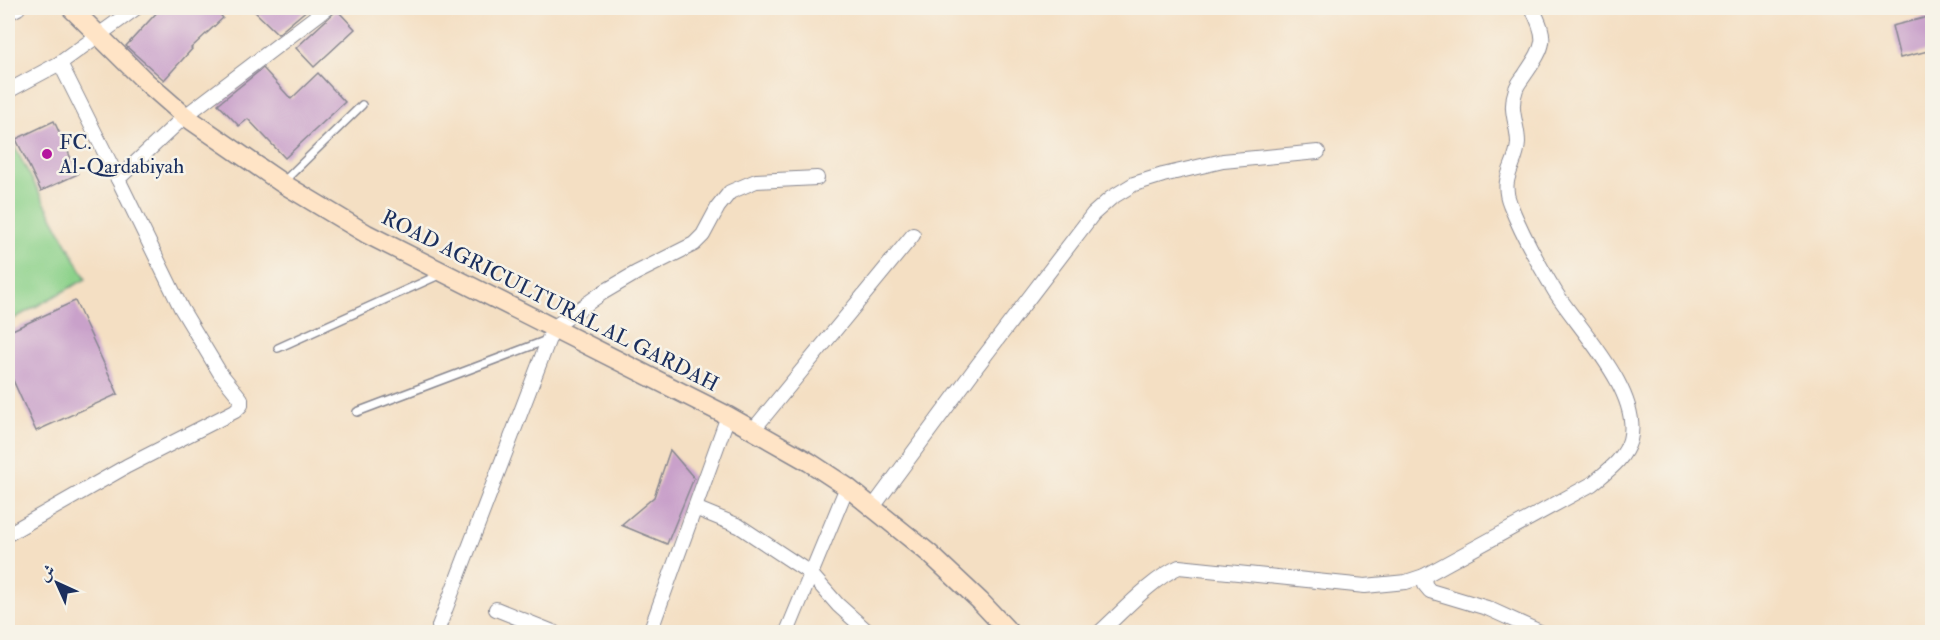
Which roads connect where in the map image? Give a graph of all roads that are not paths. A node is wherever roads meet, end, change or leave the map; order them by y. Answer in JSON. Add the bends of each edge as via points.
{"nodes":[{"id":1,"x":18,"y":8,"type":"edge"},
{"id":2,"x":71,"y":8,"type":"edge"},
{"id":3,"x":136,"y":8,"type":"edge"},
{"id":4,"x":327,"y":8,"type":"edge"},
{"id":5,"x":1532,"y":8,"type":"edge"},
{"id":6,"x":8,"y":13,"type":"edge"},
{"id":7,"x":98,"y":36,"type":"junction"},
{"id":8,"x":60,"y":63,"type":"junction"},
{"id":9,"x":8,"y":91,"type":"edge"},
{"id":10,"x":362,"y":105,"type":"dead end"},
{"id":11,"x":184,"y":116,"type":"junction"},
{"id":12,"x":1318,"y":152,"type":"dead end"},
{"id":13,"x":817,"y":178,"type":"dead end"},
{"id":14,"x":117,"y":179,"type":"junction"},
{"id":15,"x":282,"y":183,"type":"junction"},
{"id":16,"x":913,"y":235,"type":"dead end"},
{"id":17,"x":444,"y":273,"type":"junction"},
{"id":18,"x":550,"y":334,"type":"junction"},
{"id":19,"x":278,"y":348,"type":"dead end"},
{"id":20,"x":357,"y":412,"type":"dead end"},
{"id":21,"x":728,"y":416,"type":"junction"},
{"id":22,"x":753,"y":430,"type":"junction"},
{"id":23,"x":847,"y":487,"type":"junction"},
{"id":24,"x":873,"y":507,"type":"junction"},
{"id":25,"x":695,"y":508,"type":"junction"},
{"id":26,"x":8,"y":534,"type":"edge"},
{"id":27,"x":810,"y":573,"type":"junction"},
{"id":28,"x":1424,"y":576,"type":"junction"},
{"id":29,"x":496,"y":609,"type":"dead end"},
{"id":30,"x":440,"y":633,"type":"edge"},
{"id":31,"x":553,"y":633,"type":"edge"},
{"id":32,"x":650,"y":633,"type":"edge"},
{"id":33,"x":787,"y":633,"type":"edge"},
{"id":34,"x":868,"y":633,"type":"edge"},
{"id":35,"x":1009,"y":633,"type":"edge"},
{"id":36,"x":1100,"y":633,"type":"edge"},
{"id":37,"x":1540,"y":633,"type":"edge"}],
"edges":[{"from":1,"to":6,"type":"street"},
{"from":2,"to":7,"type":"main road","name":"ROAD AGRICULTURAL AL GARDAH"},
{"from":3,"to":7,"type":"street"},
{"from":4,"to":11,"type":"street"},
{"from":5,"to":28,"type":"street","via":[[1543,36],[1537,59],[1516,87],[1513,122],[1518,143],[1506,181],[1509,202],[1555,290],[1618,384],[1630,416],[1629,440],[1615,466],[1592,483]]},
{"from":7,"to":8,"type":"street"},
{"from":7,"to":11,"type":"main road","name":"ROAD AGRICULTURAL AL GARDAH"},
{"from":8,"to":9,"type":"street"},
{"from":8,"to":14,"type":"street"},
{"from":10,"to":15,"type":"lane"},
{"from":11,"to":14,"type":"street"},
{"from":11,"to":15,"type":"main road","name":"ROAD AGRICULTURAL AL GARDAH"},
{"from":12,"to":24,"type":"street","via":[[1223,161],[1134,184],[1111,198],[1093,214]]},
{"from":13,"to":18,"type":"street","via":[[756,181],[730,192],[694,243],[611,288]]},
{"from":14,"to":26,"type":"street","via":[[181,308],[220,373],[241,399],[241,405]]},
{"from":15,"to":17,"type":"main road","name":"ROAD AGRICULTURAL AL GARDAH","via":[[367,234]]},
{"from":16,"to":22,"type":"street"},
{"from":17,"to":18,"type":"main road","name":"ROAD AGRICULTURAL AL GARDAH"},
{"from":17,"to":19,"type":"lane"},
{"from":18,"to":20,"type":"lane"},
{"from":18,"to":21,"type":"main road","name":"ROAD AGRICULTURAL AL GARDAH"},
{"from":18,"to":30,"type":"street"},
{"from":21,"to":22,"type":"main road","name":"ROAD AGRICULTURAL AL GARDAH"},
{"from":21,"to":25,"type":"street"},
{"from":22,"to":23,"type":"main road","name":"ROAD AGRICULTURAL AL GARDAH"},
{"from":23,"to":24,"type":"main road","name":"ROAD AGRICULTURAL AL GARDAH"},
{"from":23,"to":27,"type":"street"},
{"from":24,"to":35,"type":"main road","name":"ROAD AGRICULTURAL AL GARDAH","via":[[930,554]]},
{"from":25,"to":27,"type":"street","via":[[739,526]]},
{"from":25,"to":32,"type":"street"},
{"from":27,"to":33,"type":"street"},
{"from":27,"to":34,"type":"street"},
{"from":28,"to":36,"type":"street","via":[[1365,586],[1179,567]]},
{"from":28,"to":37,"type":"street","via":[[1430,591],[1487,608]]},
{"from":29,"to":31,"type":"street"}]}
